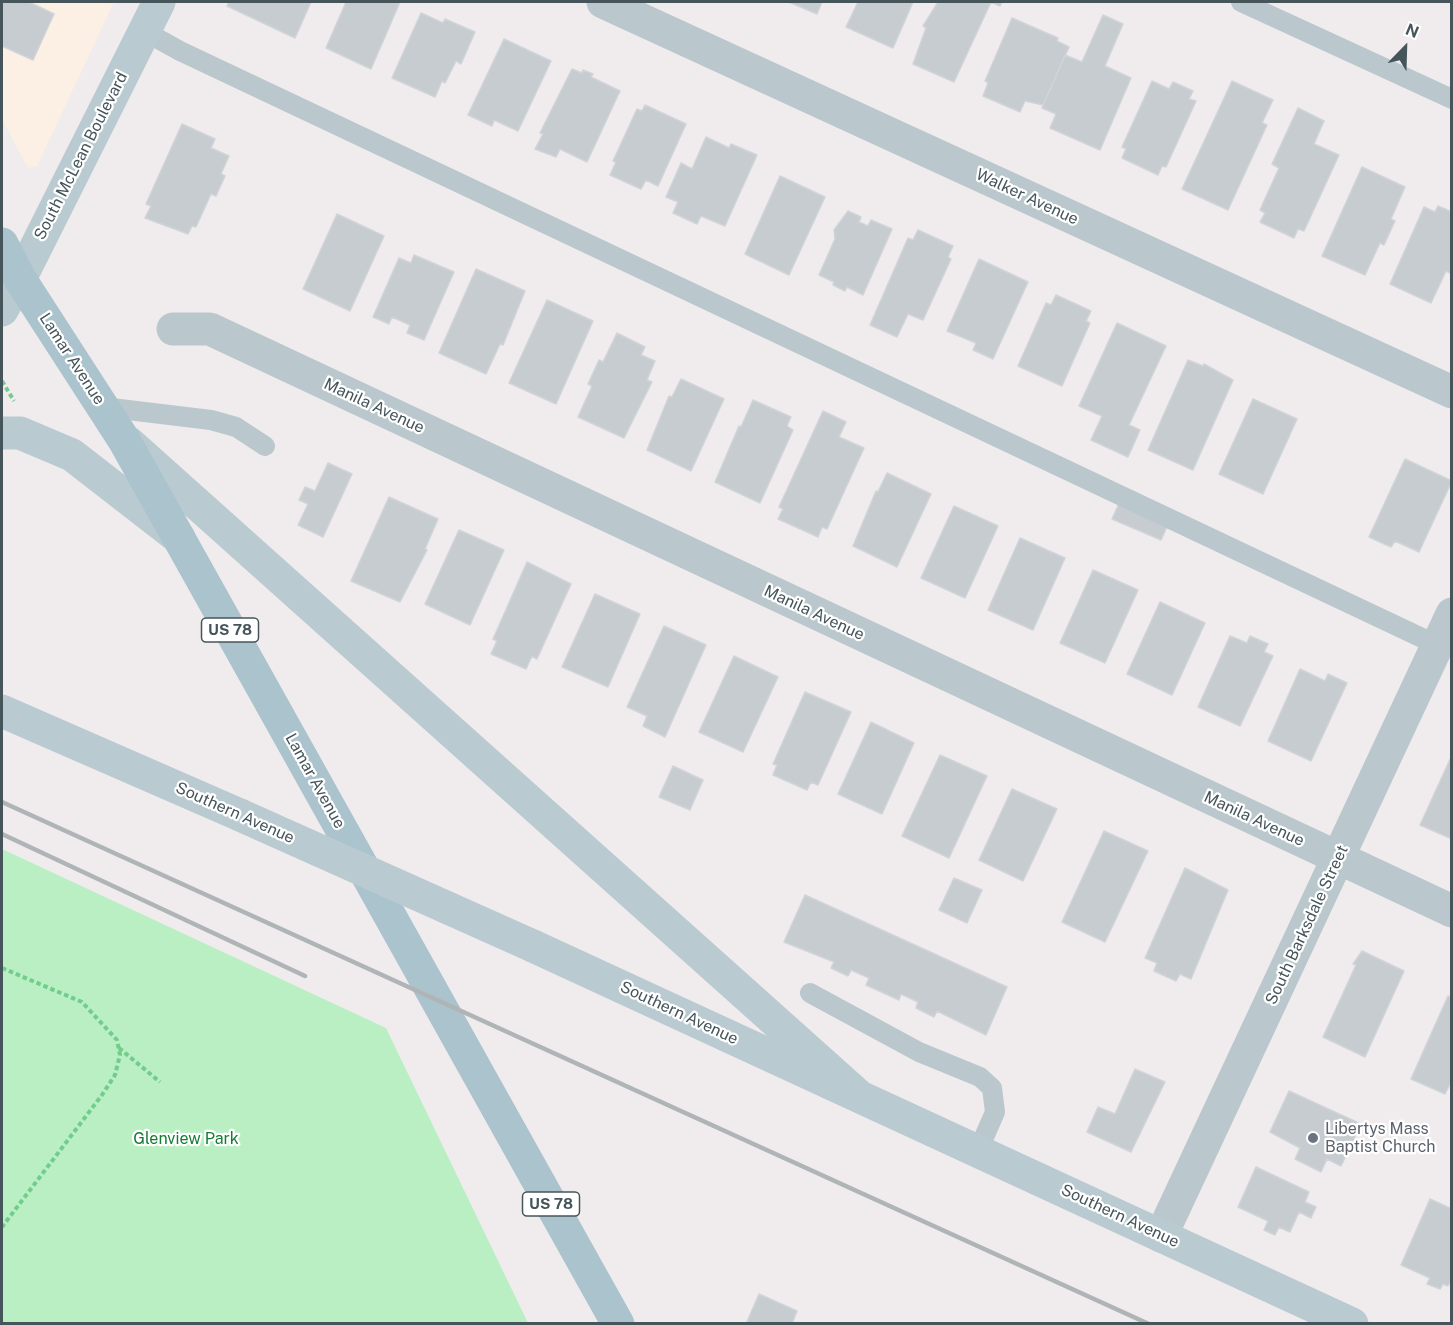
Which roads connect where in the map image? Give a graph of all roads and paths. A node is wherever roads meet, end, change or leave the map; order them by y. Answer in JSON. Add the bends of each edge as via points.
{"nodes":[{"id":1,"x":159,"y":2,"type":"edge"},
{"id":2,"x":603,"y":2,"type":"edge"},
{"id":3,"x":1240,"y":2,"type":"edge"},
{"id":4,"x":144,"y":31,"type":"junction"},
{"id":5,"x":1452,"y":99,"type":"edge"},
{"id":6,"x":2,"y":244,"type":"edge"},
{"id":7,"x":20,"y":279,"type":"junction"},
{"id":8,"x":2,"y":310,"type":"edge"},
{"id":9,"x":173,"y":328,"type":"dead end"},
{"id":10,"x":1452,"y":392,"type":"edge"},
{"id":11,"x":103,"y":407,"type":"junction"},
{"id":12,"x":2,"y":433,"type":"edge"},
{"id":13,"x":124,"y":440,"type":"junction"},
{"id":14,"x":265,"y":446,"type":"dead end"},
{"id":15,"x":179,"y":538,"type":"junction"},
{"id":16,"x":1452,"y":614,"type":"edge"},
{"id":17,"x":1437,"y":645,"type":"junction"},
{"id":18,"x":2,"y":711,"type":"edge"},
{"id":19,"x":1338,"y":858,"type":"junction"},
{"id":20,"x":1452,"y":911,"type":"edge"},
{"id":21,"x":2,"y":968,"type":"edge"},
{"id":22,"x":810,"y":993,"type":"dead end"},
{"id":23,"x":118,"y":1047,"type":"junction"},
{"id":24,"x":160,"y":1082,"type":"dead end"},
{"id":25,"x":859,"y":1096,"type":"junction"},
{"id":26,"x":978,"y":1151,"type":"junction"},
{"id":27,"x":2,"y":1227,"type":"edge"},
{"id":28,"x":1161,"y":1236,"type":"junction"},
{"id":29,"x":618,"y":1323,"type":"edge"},
{"id":30,"x":1352,"y":1323,"type":"edge"}],
"edges":[{"from":1,"to":4,"type":"main road","name":"South McLean Boulevard"},
{"from":2,"to":10,"type":"street","name":"Walker Avenue"},
{"from":3,"to":5,"type":"lane"},
{"from":4,"to":7,"type":"main road","name":"South McLean Boulevard"},
{"from":4,"to":17,"type":"lane"},
{"from":6,"to":7,"type":"main road","name":"Lamar Avenue","number":"US 78"},
{"from":7,"to":8,"type":"main road","name":"South McLean Boulevard"},
{"from":7,"to":11,"type":"main road","name":"Lamar Avenue","number":"US 78"},
{"from":9,"to":19,"type":"street","name":"Manila Avenue","via":[[210,329]]},
{"from":11,"to":13,"type":"main road","name":"Lamar Avenue","number":"US 78"},
{"from":11,"to":14,"type":"lane","via":[[211,420],[236,427]]},
{"from":12,"to":15,"type":"main road","via":[[20,433],[72,455]]},
{"from":13,"to":15,"type":"main road","name":"Lamar Avenue","number":"US 78"},
{"from":13,"to":25,"type":"main road"},
{"from":15,"to":29,"type":"main road","name":"Lamar Avenue","number":"US 78"},
{"from":16,"to":17,"type":"street","name":"South Barksdale Street"},
{"from":17,"to":19,"type":"street","name":"South Barksdale Street"},
{"from":18,"to":25,"type":"main road","name":"Southern Avenue","bridge":true,"via":[[533,946]]},
{"from":19,"to":20,"type":"street","name":"Manila Avenue"},
{"from":19,"to":28,"type":"street","name":"South Barksdale Street"},
{"from":21,"to":23,"type":"path","via":[[82,1002],[117,1040]]},
{"from":22,"to":26,"type":"lane","via":[[919,1052],[980,1077],[992,1088],[995,1112]]},
{"from":23,"to":24,"type":"path"},
{"from":23,"to":27,"type":"path","via":[[115,1075]]},
{"from":25,"to":26,"type":"main road","name":"Southern Avenue"},
{"from":26,"to":28,"type":"main road","name":"Southern Avenue"},
{"from":28,"to":30,"type":"main road","name":"Southern Avenue"}]}
